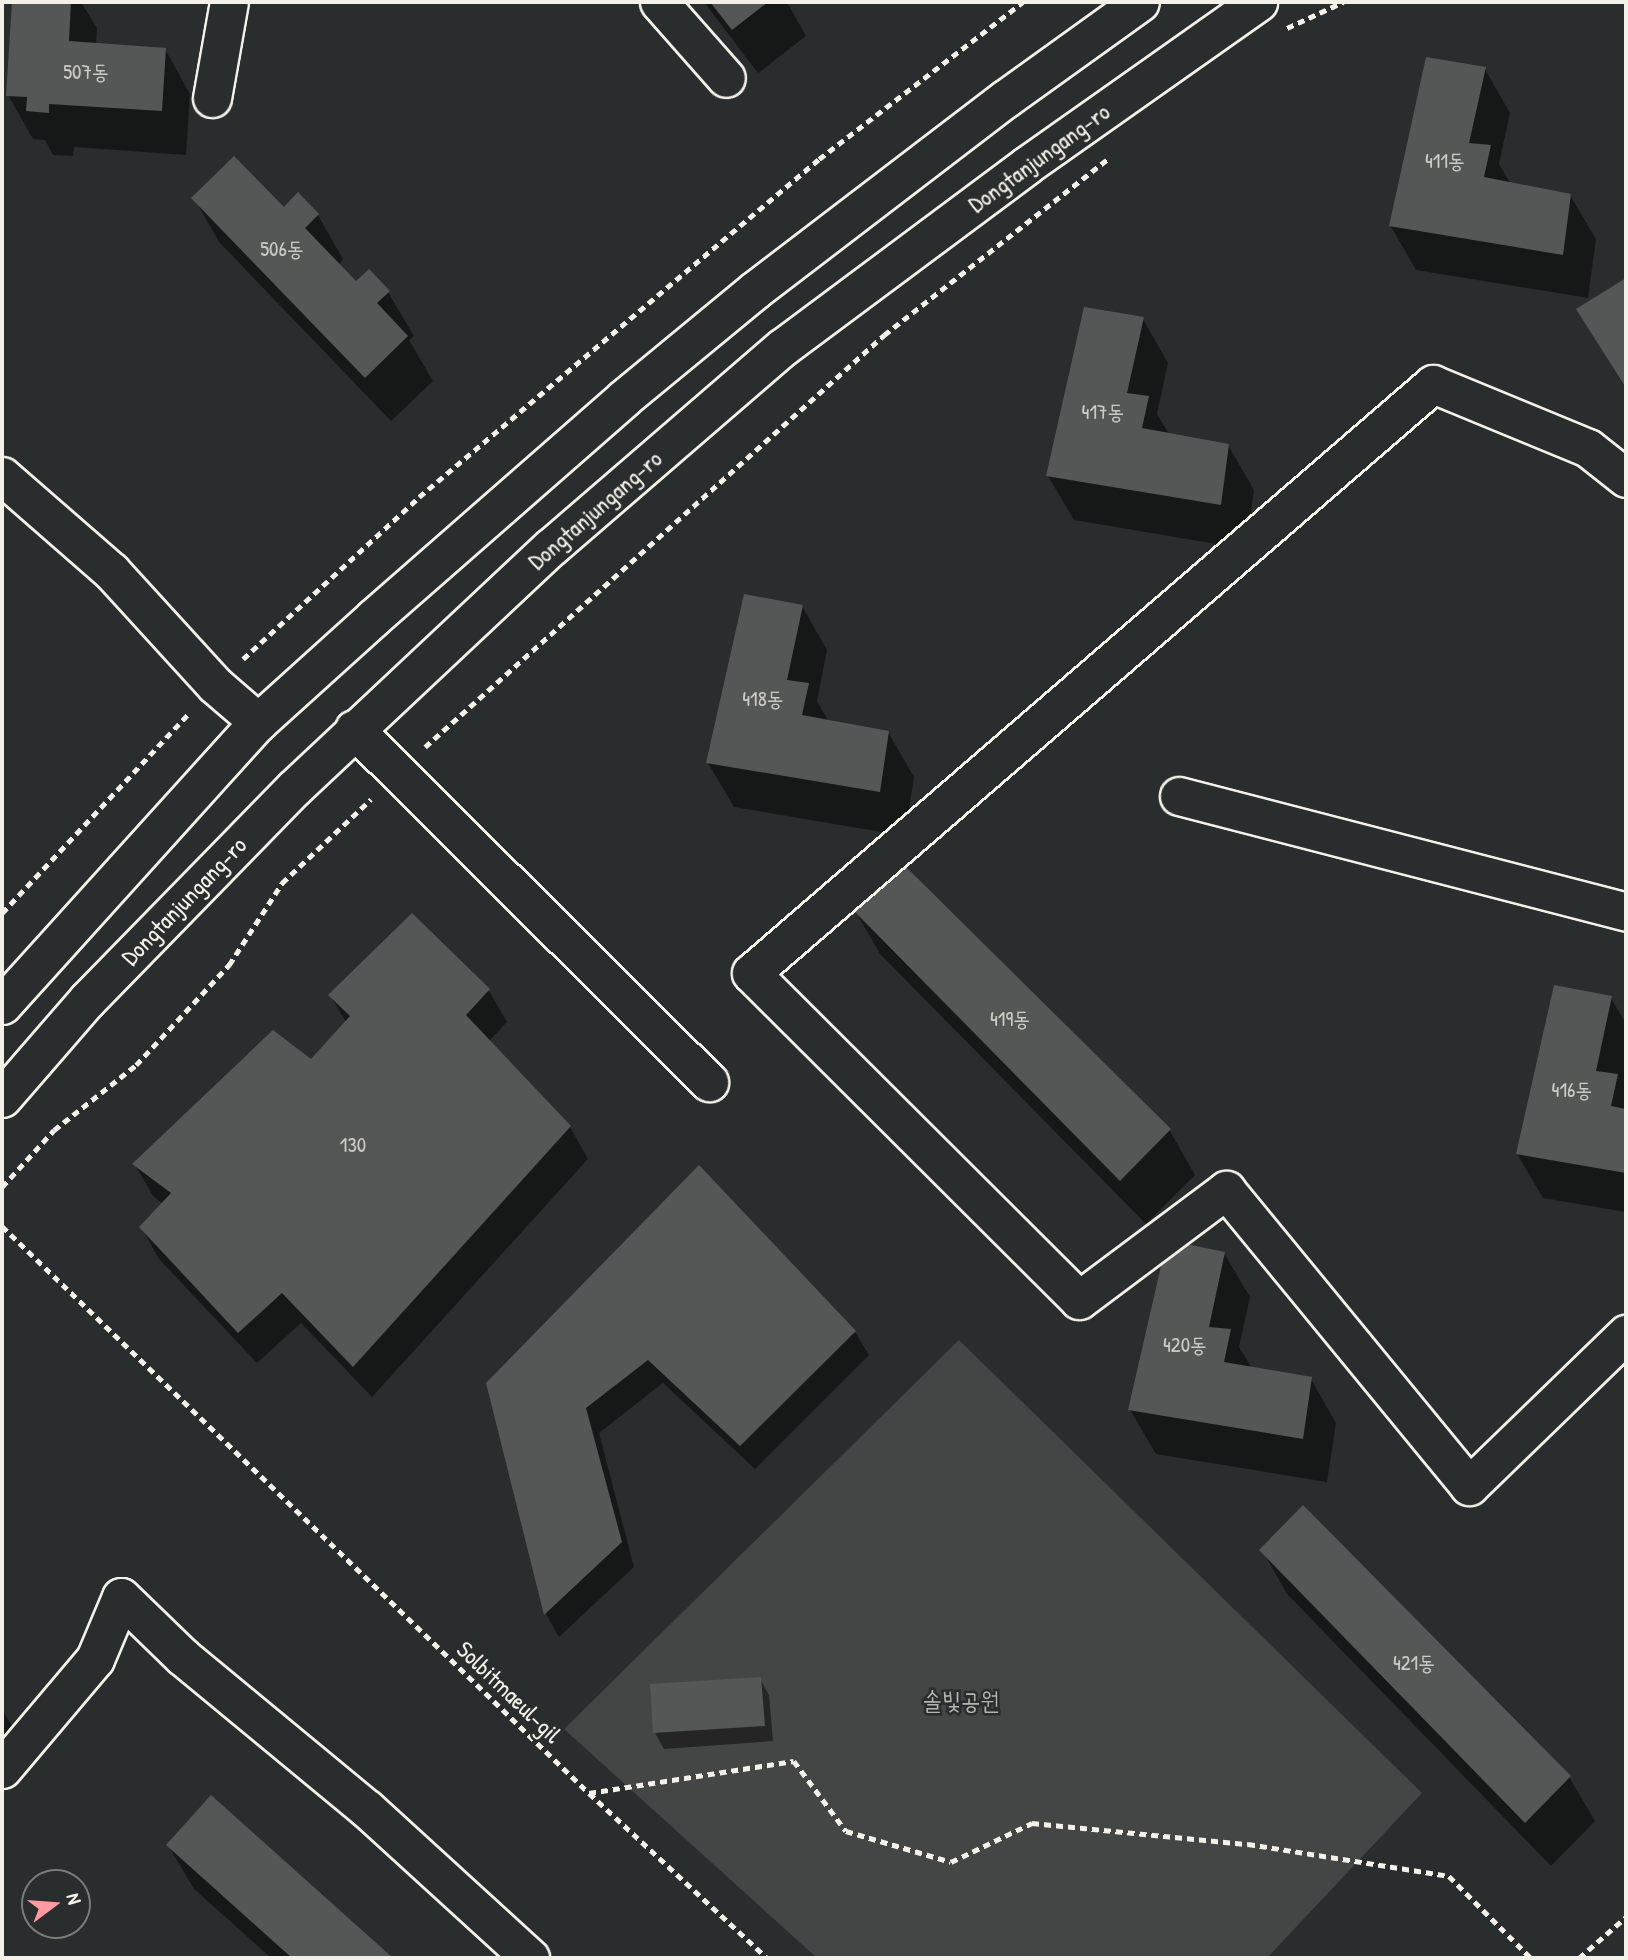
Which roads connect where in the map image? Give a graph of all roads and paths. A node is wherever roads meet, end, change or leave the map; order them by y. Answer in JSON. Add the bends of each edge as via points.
{"nodes":[{"id":1,"x":229,"y":2,"type":"edge"},
{"id":2,"x":659,"y":2,"type":"edge"},
{"id":3,"x":1023,"y":2,"type":"edge"},
{"id":4,"x":1140,"y":2,"type":"edge"},
{"id":5,"x":1258,"y":2,"type":"edge"},
{"id":6,"x":1343,"y":2,"type":"edge"},
{"id":7,"x":1278,"y":32,"type":"dead end"},
{"id":8,"x":726,"y":78,"type":"dead end"},
{"id":9,"x":212,"y":98,"type":"dead end"},
{"id":10,"x":1112,"y":156,"type":"dead end"},
{"id":11,"x":2,"y":476,"type":"edge"},
{"id":12,"x":1626,"y":478,"type":"edge"},
{"id":13,"x":215,"y":685,"type":"junction"},
{"id":14,"x":257,"y":722,"type":"junction"},
{"id":15,"x":354,"y":729,"type":"junction"},
{"id":16,"x":398,"y":772,"type":"junction"},
{"id":17,"x":1179,"y":796,"type":"dead end"},
{"id":18,"x":1626,"y":912,"type":"edge"},
{"id":19,"x":2,"y":914,"type":"edge"},
{"id":20,"x":2,"y":1005,"type":"edge"},
{"id":21,"x":709,"y":1082,"type":"dead end"},
{"id":22,"x":2,"y":1098,"type":"edge"},
{"id":23,"x":2,"y":1187,"type":"edge"},
{"id":24,"x":2,"y":1226,"type":"edge"},
{"id":25,"x":1626,"y":1334,"type":"edge"},
{"id":26,"x":2,"y":1769,"type":"edge"},
{"id":27,"x":589,"y":1793,"type":"junction"},
{"id":28,"x":1626,"y":1917,"type":"edge"},
{"id":29,"x":530,"y":1958,"type":"edge"},
{"id":30,"x":767,"y":1958,"type":"edge"},
{"id":31,"x":1531,"y":1958,"type":"edge"},
{"id":32,"x":1579,"y":1958,"type":"edge"}],
"edges":[{"from":1,"to":9,"type":"street"},
{"from":2,"to":8,"type":"street"},
{"from":3,"to":13,"type":"path","via":[[819,159],[419,497]]},
{"from":4,"to":14,"type":"street","via":[[755,290],[625,398]]},
{"from":5,"to":15,"type":"street","name":"Dongtanjungang-ro","via":[[1027,165],[783,347],[551,547]]},
{"from":6,"to":7,"type":"path"},
{"from":10,"to":16,"type":"path","via":[[884,335]]},
{"from":11,"to":13,"type":"street","via":[[111,570]]},
{"from":12,"to":25,"type":"street","via":[[1588,448],[1433,384],[751,973],[1079,1300],[1226,1190],[1469,1486]]},
{"from":13,"to":14,"type":"street"},
{"from":13,"to":19,"type":"path"},
{"from":14,"to":20,"type":"street"},
{"from":15,"to":16,"type":"street"},
{"from":15,"to":22,"type":"street","name":"Dongtanjungang-ro","via":[[88,1000]]},
{"from":16,"to":21,"type":"street"},
{"from":16,"to":23,"type":"path","via":[[282,883],[229,965],[136,1065],[54,1130]]},
{"from":17,"to":18,"type":"street"},
{"from":24,"to":27,"type":"path","name":"Solbitmaeul-gil"},
{"from":26,"to":29,"type":"street","via":[[95,1659],[121,1597],[183,1657],[368,1809]]},
{"from":27,"to":30,"type":"path","name":"Solbitmaeul-gil"},
{"from":27,"to":31,"type":"path","via":[[794,1761],[846,1831],[951,1863],[1032,1823],[1248,1844],[1449,1876]]},
{"from":28,"to":32,"type":"path"}]}
